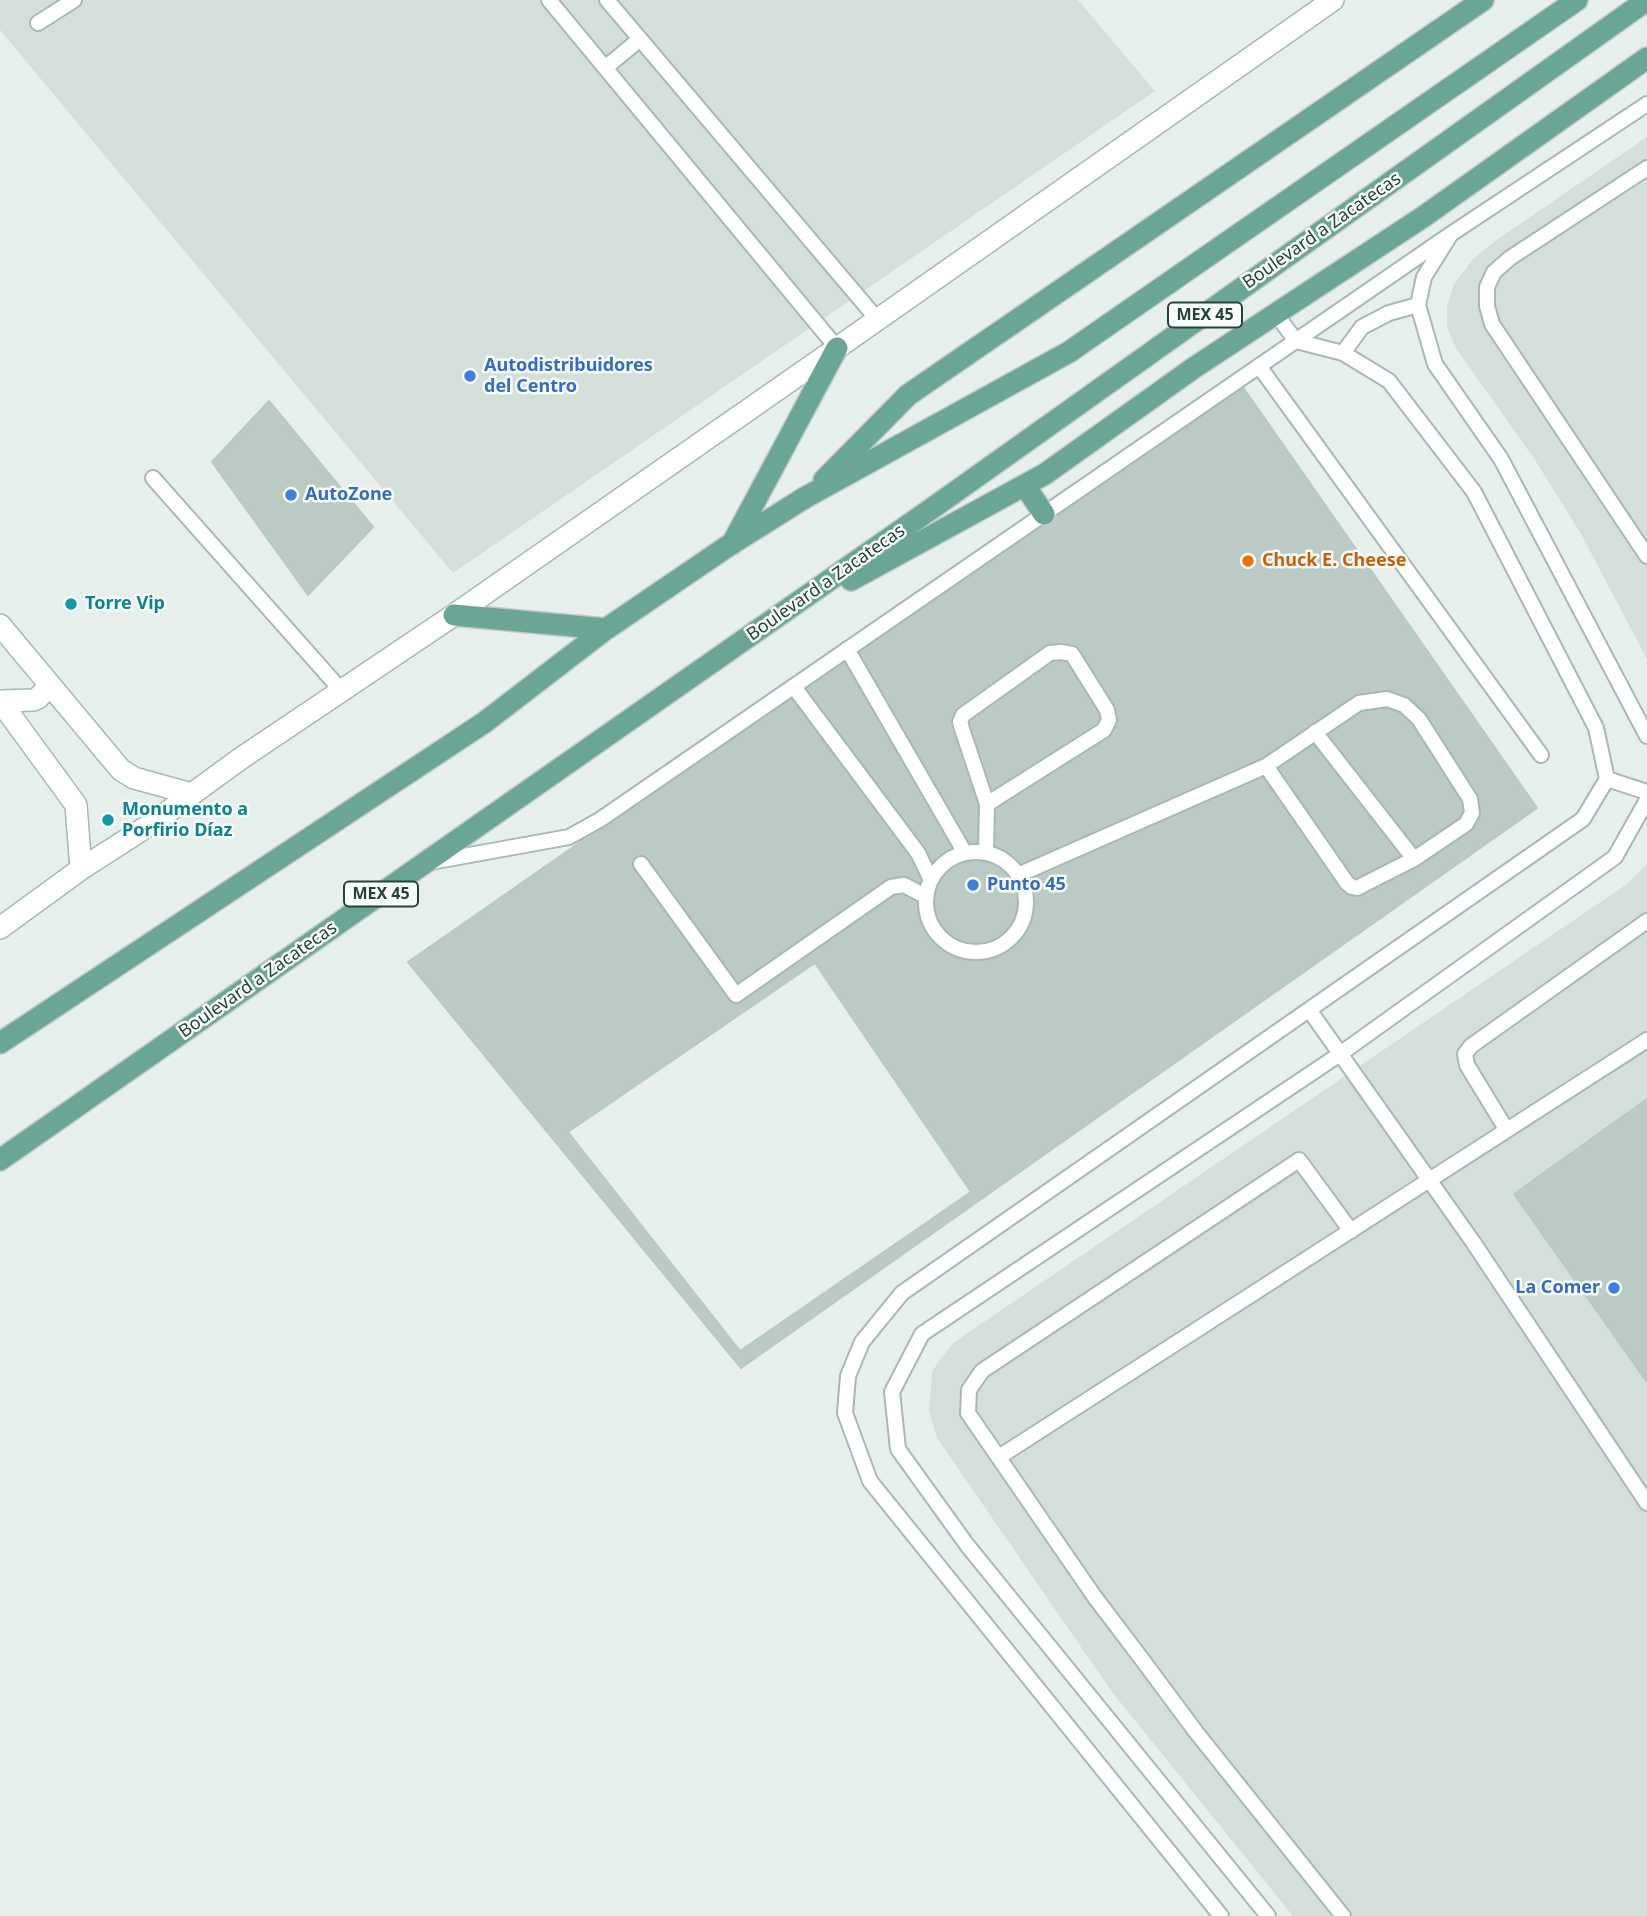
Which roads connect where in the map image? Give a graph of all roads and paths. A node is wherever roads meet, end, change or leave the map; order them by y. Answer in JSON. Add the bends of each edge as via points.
{"nodes":[{"id":1,"x":74,"y":0,"type":"edge"},
{"id":2,"x":549,"y":0,"type":"edge"},
{"id":3,"x":607,"y":0,"type":"edge"},
{"id":4,"x":1483,"y":0,"type":"edge"},
{"id":5,"x":1577,"y":0,"type":"edge"},
{"id":6,"x":1647,"y":0,"type":"edge"},
{"id":7,"x":1327,"y":2,"type":"edge"},
{"id":8,"x":38,"y":23,"type":"dead end"},
{"id":9,"x":640,"y":38,"type":"junction"},
{"id":10,"x":1647,"y":58,"type":"edge"},
{"id":11,"x":605,"y":68,"type":"junction"},
{"id":12,"x":1647,"y":104,"type":"edge"},
{"id":13,"x":1647,"y":168,"type":"edge"},
{"id":14,"x":1451,"y":234,"type":"junction"},
{"id":15,"x":1418,"y":305,"type":"junction"},
{"id":16,"x":1276,"y":314,"type":"junction"},
{"id":17,"x":877,"y":319,"type":"junction"},
{"id":18,"x":1296,"y":341,"type":"junction"},
{"id":19,"x":837,"y":348,"type":"junction"},
{"id":20,"x":1343,"y":353,"type":"junction"},
{"id":21,"x":1259,"y":366,"type":"junction"},
{"id":22,"x":153,"y":478,"type":"dead end"},
{"id":23,"x":1025,"y":486,"type":"junction"},
{"id":24,"x":806,"y":498,"type":"junction"},
{"id":25,"x":1044,"y":514,"type":"junction"},
{"id":26,"x":732,"y":544,"type":"junction"},
{"id":27,"x":1647,"y":556,"type":"edge"},
{"id":28,"x":454,"y":615,"type":"junction"},
{"id":29,"x":0,"y":625,"type":"edge"},
{"id":30,"x":762,"y":628,"type":"junction"},
{"id":31,"x":606,"y":629,"type":"junction"},
{"id":32,"x":846,"y":649,"type":"junction"},
{"id":33,"x":49,"y":686,"type":"junction"},
{"id":34,"x":794,"y":687,"type":"junction"},
{"id":35,"x":341,"y":690,"type":"junction"},
{"id":36,"x":0,"y":701,"type":"edge"},
{"id":37,"x":1315,"y":732,"type":"junction"},
{"id":38,"x":1647,"y":736,"type":"edge"},
{"id":39,"x":1541,"y":755,"type":"dead end"},
{"id":40,"x":1266,"y":766,"type":"junction"},
{"id":41,"x":1607,"y":779,"type":"junction"},
{"id":42,"x":1647,"y":792,"type":"edge"},
{"id":43,"x":192,"y":794,"type":"junction"},
{"id":44,"x":1647,"y":800,"type":"edge"},
{"id":45,"x":987,"y":804,"type":"junction"},
{"id":46,"x":964,"y":853,"type":"junction"},
{"id":47,"x":986,"y":853,"type":"junction"},
{"id":48,"x":1414,"y":859,"type":"junction"},
{"id":49,"x":427,"y":862,"type":"junction"},
{"id":50,"x":641,"y":864,"type":"dead end"},
{"id":51,"x":81,"y":869,"type":"junction"},
{"id":52,"x":1018,"y":875,"type":"junction"},
{"id":53,"x":931,"y":880,"type":"junction"},
{"id":54,"x":925,"y":896,"type":"junction"},
{"id":55,"x":1647,"y":921,"type":"edge"},
{"id":56,"x":0,"y":928,"type":"edge"},
{"id":57,"x":1310,"y":1011,"type":"junction"},
{"id":58,"x":1647,"y":1040,"type":"edge"},
{"id":59,"x":0,"y":1043,"type":"edge"},
{"id":60,"x":1340,"y":1054,"type":"junction"},
{"id":61,"x":1506,"y":1129,"type":"junction"},
{"id":62,"x":0,"y":1160,"type":"edge"},
{"id":63,"x":1430,"y":1181,"type":"junction"},
{"id":64,"x":1351,"y":1231,"type":"junction"},
{"id":65,"x":999,"y":1457,"type":"junction"},
{"id":66,"x":1647,"y":1503,"type":"edge"},
{"id":67,"x":1221,"y":1916,"type":"edge"},
{"id":68,"x":1268,"y":1916,"type":"edge"},
{"id":69,"x":1343,"y":1916,"type":"edge"}],
"edges":[{"from":1,"to":8,"type":"lane"},
{"from":2,"to":11,"type":"lane"},
{"from":3,"to":9,"type":"lane"},
{"from":4,"to":24,"type":"main road","via":[[908,395]]},
{"from":5,"to":24,"type":"main road","number":"MEX 45","via":[[1069,352]]},
{"from":6,"to":30,"type":"main road","name":"Boulevard a Zacatecas","number":"MEX 45"},
{"from":7,"to":17,"type":"street"},
{"from":9,"to":11,"type":"lane"},
{"from":9,"to":17,"type":"lane"},
{"from":10,"to":16,"type":"main road","via":[[1423,217]]},
{"from":11,"to":19,"type":"lane"},
{"from":12,"to":14,"type":"lane"},
{"from":13,"to":27,"type":"lane","via":[[1510,258],[1494,272],[1487,287],[1487,306],[1492,324]]},
{"from":14,"to":15,"type":"lane","via":[[1424,277]]},
{"from":14,"to":18,"type":"lane"},
{"from":15,"to":20,"type":"lane","via":[[1362,327]]},
{"from":15,"to":38,"type":"lane","via":[[1435,364],[1501,459]]},
{"from":16,"to":18,"type":"lane"},
{"from":16,"to":23,"type":"main road"},
{"from":17,"to":19,"type":"street"},
{"from":18,"to":20,"type":"lane"},
{"from":18,"to":21,"type":"lane"},
{"from":19,"to":26,"type":"main road"},
{"from":19,"to":28,"type":"street"},
{"from":20,"to":41,"type":"lane","via":[[1389,381],[1474,492],[1596,728]]},
{"from":21,"to":25,"type":"lane"},
{"from":21,"to":39,"type":"lane"},
{"from":22,"to":35,"type":"lane"},
{"from":23,"to":25,"type":"main road"},
{"from":23,"to":30,"type":"main road"},
{"from":24,"to":26,"type":"main road","number":"MEX 45"},
{"from":25,"to":32,"type":"lane"},
{"from":26,"to":31,"type":"main road","number":"MEX 45"},
{"from":28,"to":31,"type":"main road"},
{"from":28,"to":35,"type":"street"},
{"from":29,"to":33,"type":"street"},
{"from":30,"to":49,"type":"main road","name":"Boulevard a Zacatecas","number":"MEX 45"},
{"from":31,"to":59,"type":"main road","number":"MEX 45","via":[[485,722]]},
{"from":32,"to":34,"type":"lane"},
{"from":32,"to":46,"type":"lane"},
{"from":33,"to":36,"type":"street","via":[[33,700]]},
{"from":33,"to":43,"type":"street","via":[[121,770]]},
{"from":34,"to":49,"type":"lane","via":[[569,838]]},
{"from":34,"to":53,"type":"lane","via":[[918,853]]},
{"from":35,"to":43,"type":"street"},
{"from":36,"to":51,"type":"street","via":[[76,806]]},
{"from":37,"to":40,"type":"lane"},
{"from":37,"to":48,"type":"lane"},
{"from":37,"to":48,"type":"lane","via":[[1359,703],[1387,699],[1404,705],[1419,719],[1470,799],[1472,813],[1466,824]]},
{"from":40,"to":48,"type":"lane","via":[[1352,887]]},
{"from":40,"to":52,"type":"lane"},
{"from":41,"to":42,"type":"lane"},
{"from":41,"to":57,"type":"lane","via":[[1583,820]]},
{"from":43,"to":51,"type":"street"},
{"from":44,"to":60,"type":"lane","via":[[1615,857]]},
{"from":45,"to":45,"type":"lane","via":[[1104,730],[1107,710],[1072,654],[1050,653],[960,722]]},
{"from":45,"to":47,"type":"lane"},
{"from":46,"to":47,"type":"lane"},
{"from":46,"to":53,"type":"lane","via":[[944,863]]},
{"from":47,"to":52,"type":"lane","via":[[1004,861]]},
{"from":49,"to":62,"type":"main road","name":"Boulevard a Zacatecas","number":"MEX 45"},
{"from":50,"to":54,"type":"lane","via":[[736,995],[891,887],[904,885]]},
{"from":51,"to":56,"type":"street"},
{"from":52,"to":54,"type":"lane","via":[[1026,901],[1020,928],[1000,947],[973,953],[948,945],[930,924]]},
{"from":53,"to":54,"type":"lane"},
{"from":55,"to":61,"type":"lane","via":[[1465,1054],[1467,1065]]},
{"from":57,"to":60,"type":"lane"},
{"from":57,"to":67,"type":"lane","via":[[902,1293],[862,1342],[848,1376],[845,1413],[870,1481]]},
{"from":58,"to":61,"type":"lane"},
{"from":60,"to":63,"type":"lane"},
{"from":60,"to":68,"type":"lane","via":[[922,1334],[892,1392],[898,1449],[976,1556]]},
{"from":61,"to":63,"type":"lane"},
{"from":63,"to":64,"type":"lane"},
{"from":63,"to":66,"type":"lane"},
{"from":64,"to":65,"type":"lane"},
{"from":64,"to":65,"type":"lane","via":[[1299,1160],[982,1371],[969,1390],[968,1413]]},
{"from":65,"to":69,"type":"lane","via":[[1196,1732]]}]}
